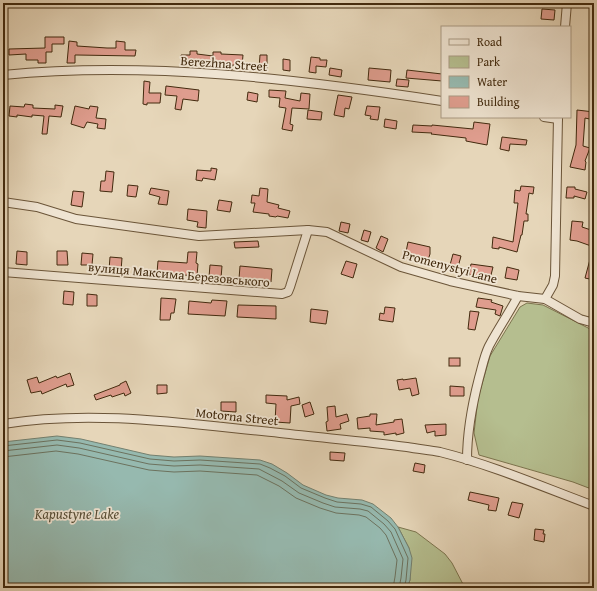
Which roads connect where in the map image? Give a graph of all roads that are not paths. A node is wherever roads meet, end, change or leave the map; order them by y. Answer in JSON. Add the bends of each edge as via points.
{"nodes":[{"id":1,"x":567,"y":3,"type":"edge"},
{"id":2,"x":565,"y":26,"type":"edge"},
{"id":3,"x":3,"y":75,"type":"edge"},
{"id":4,"x":441,"y":101,"type":"edge"},
{"id":5,"x":558,"y":118,"type":"edge"},
{"id":6,"x":3,"y":202,"type":"edge"},
{"id":7,"x":308,"y":230,"type":"junction"},
{"id":8,"x":3,"y":268,"type":"edge"},
{"id":9,"x":3,"y":272,"type":"edge"},
{"id":10,"x":518,"y":296,"type":"junction"},
{"id":11,"x":545,"y":299,"type":"junction"},
{"id":12,"x":594,"y":323,"type":"edge"},
{"id":13,"x":3,"y":424,"type":"edge"},
{"id":14,"x":466,"y":460,"type":"junction"},
{"id":15,"x":594,"y":506,"type":"edge"}],
"edges":[{"from":1,"to":2,"type":"street"},
{"from":3,"to":4,"type":"street","name":"Berezhna Street","via":[[73,70],[180,72],[287,80]]},
{"from":5,"to":11,"type":"street","via":[[555,276]]},
{"from":6,"to":7,"type":"street","name":"Promenystyi Lane","via":[[37,207],[76,219],[199,236]]},
{"from":7,"to":9,"type":"street","name":"вулиця Максима Березовського","via":[[288,292],[282,294]]},
{"from":7,"to":10,"type":"street","name":"Promenystyi Lane","via":[[327,232],[401,267]]},
{"from":8,"to":9,"type":"street"},
{"from":10,"to":11,"type":"street","name":"Promenystyi Lane"},
{"from":10,"to":14,"type":"street","via":[[489,347],[482,365],[473,401]]},
{"from":11,"to":12,"type":"street","name":"Promenystyi Lane","via":[[580,319]]},
{"from":13,"to":14,"type":"street","name":"Motorna Street","via":[[30,419],[123,418],[387,444],[438,452]]},
{"from":14,"to":15,"type":"street","name":"Motorna Street"}]}
